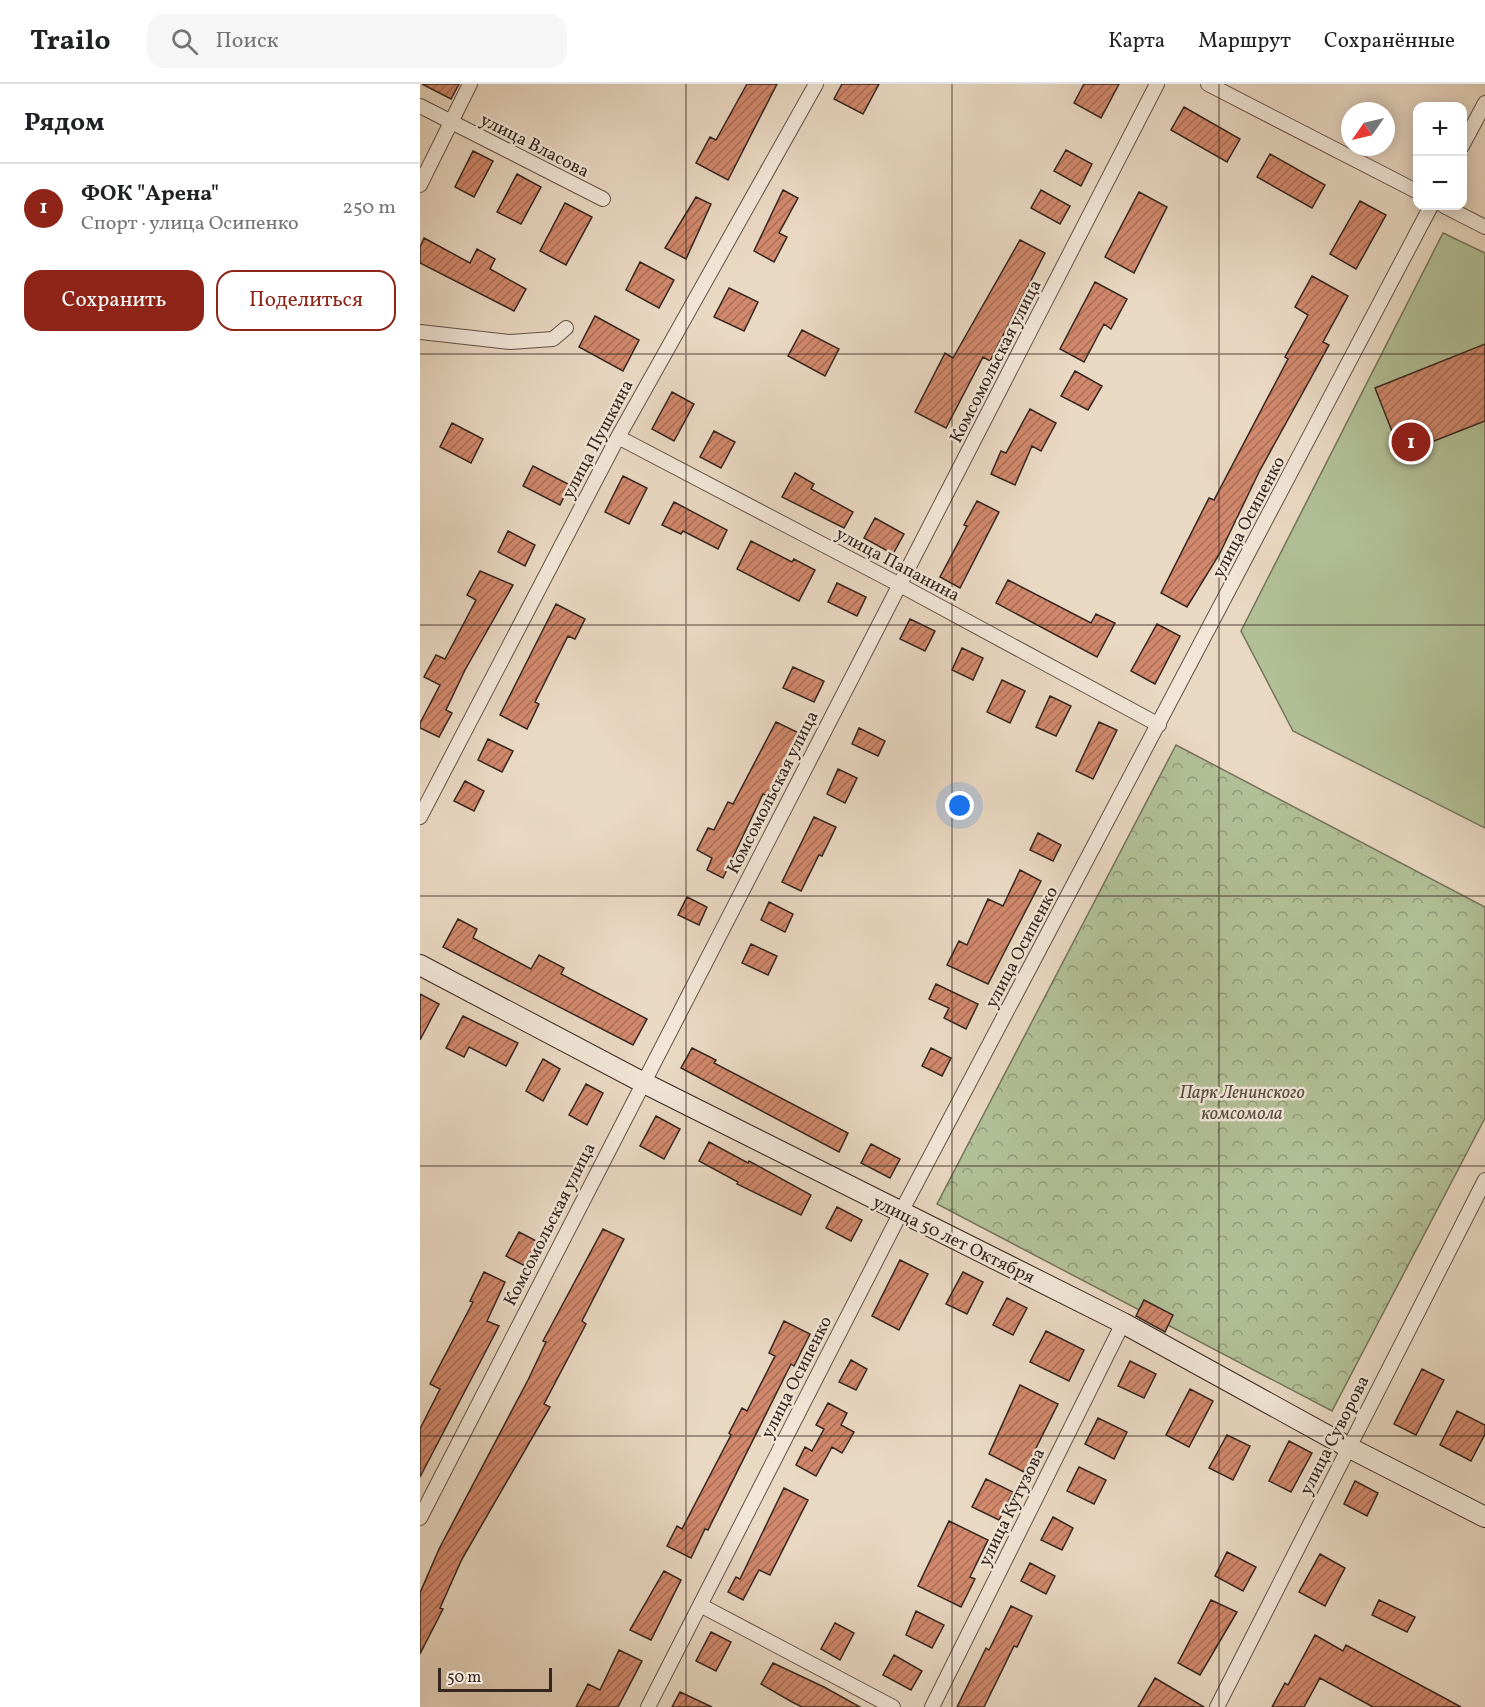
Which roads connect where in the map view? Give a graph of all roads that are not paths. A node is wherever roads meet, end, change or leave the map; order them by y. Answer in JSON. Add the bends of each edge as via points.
{"nodes":[{"id":1,"x":470,"y":84,"type":"edge"},
{"id":2,"x":816,"y":84,"type":"edge"},
{"id":3,"x":1157,"y":84,"type":"edge"},
{"id":4,"x":1208,"y":84,"type":"edge"},
{"id":5,"x":1485,"y":103,"type":"edge"},
{"id":6,"x":420,"y":106,"type":"edge"},
{"id":7,"x":451,"y":122,"type":"junction"},
{"id":8,"x":1467,"y":137,"type":"edge"},
{"id":9,"x":420,"y":185,"type":"edge"},
{"id":10,"x":1413,"y":189,"type":"edge"},
{"id":11,"x":603,"y":199,"type":"dead end"},
{"id":12,"x":1429,"y":210,"type":"edge"},
{"id":13,"x":1452,"y":210,"type":"edge"},
{"id":14,"x":1485,"y":226,"type":"edge"},
{"id":15,"x":566,"y":328,"type":"dead end"},
{"id":16,"x":420,"y":332,"type":"edge"},
{"id":17,"x":618,"y":437,"type":"junction"},
{"id":18,"x":900,"y":585,"type":"junction"},
{"id":19,"x":1159,"y":725,"type":"junction"},
{"id":20,"x":420,"y":817,"type":"edge"},
{"id":21,"x":420,"y":965,"type":"edge"},
{"id":22,"x":642,"y":1082,"type":"junction"},
{"id":23,"x":1485,"y":1180,"type":"edge"},
{"id":24,"x":901,"y":1212,"type":"junction"},
{"id":25,"x":1123,"y":1323,"type":"junction"},
{"id":26,"x":1348,"y":1447,"type":"junction"},
{"id":27,"x":1485,"y":1516,"type":"edge"},
{"id":28,"x":420,"y":1518,"type":"edge"},
{"id":29,"x":700,"y":1605,"type":"junction"},
{"id":30,"x":648,"y":1707,"type":"edge"},
{"id":31,"x":893,"y":1707,"type":"edge"},
{"id":32,"x":932,"y":1707,"type":"edge"},
{"id":33,"x":1217,"y":1707,"type":"edge"}],
"edges":[{"from":1,"to":7,"type":"street"},
{"from":2,"to":17,"type":"street","name":"улица Пушкина"},
{"from":3,"to":18,"type":"street","name":"Комсомольская улица"},
{"from":4,"to":10,"type":"street"},
{"from":5,"to":8,"type":"street"},
{"from":6,"to":7,"type":"street","name":"улица Власова"},
{"from":7,"to":9,"type":"street"},
{"from":7,"to":11,"type":"street","name":"улица Власова"},
{"from":12,"to":19,"type":"street","name":"улица Осипенко"},
{"from":13,"to":14,"type":"street"},
{"from":15,"to":16,"type":"street","via":[[553,339],[510,342]]},
{"from":17,"to":18,"type":"street","name":"улица Папанина"},
{"from":17,"to":20,"type":"street","name":"улица Пушкина"},
{"from":18,"to":19,"type":"street","name":"улица Папанина"},
{"from":18,"to":22,"type":"street","name":"Комсомольская улица"},
{"from":19,"to":24,"type":"street","name":"улица Осипенко"},
{"from":21,"to":22,"type":"street","name":"улица 50 лет Октября"},
{"from":22,"to":24,"type":"street","name":"улица 50 лет Октября"},
{"from":22,"to":28,"type":"street","name":"Комсомольская улица"},
{"from":23,"to":26,"type":"street","name":"улица Суворова"},
{"from":24,"to":25,"type":"street","name":"улица 50 лет Октября"},
{"from":24,"to":29,"type":"street","name":"улица Осипенко"},
{"from":25,"to":26,"type":"street","name":"улица 50 лет Октября"},
{"from":25,"to":32,"type":"street","name":"улица Кутузова"},
{"from":26,"to":27,"type":"street","name":"улица 50 лет Октября"},
{"from":26,"to":33,"type":"street","name":"улица Суворова"},
{"from":29,"to":30,"type":"street","name":"улица Осипенко"},
{"from":29,"to":31,"type":"street"}]}
